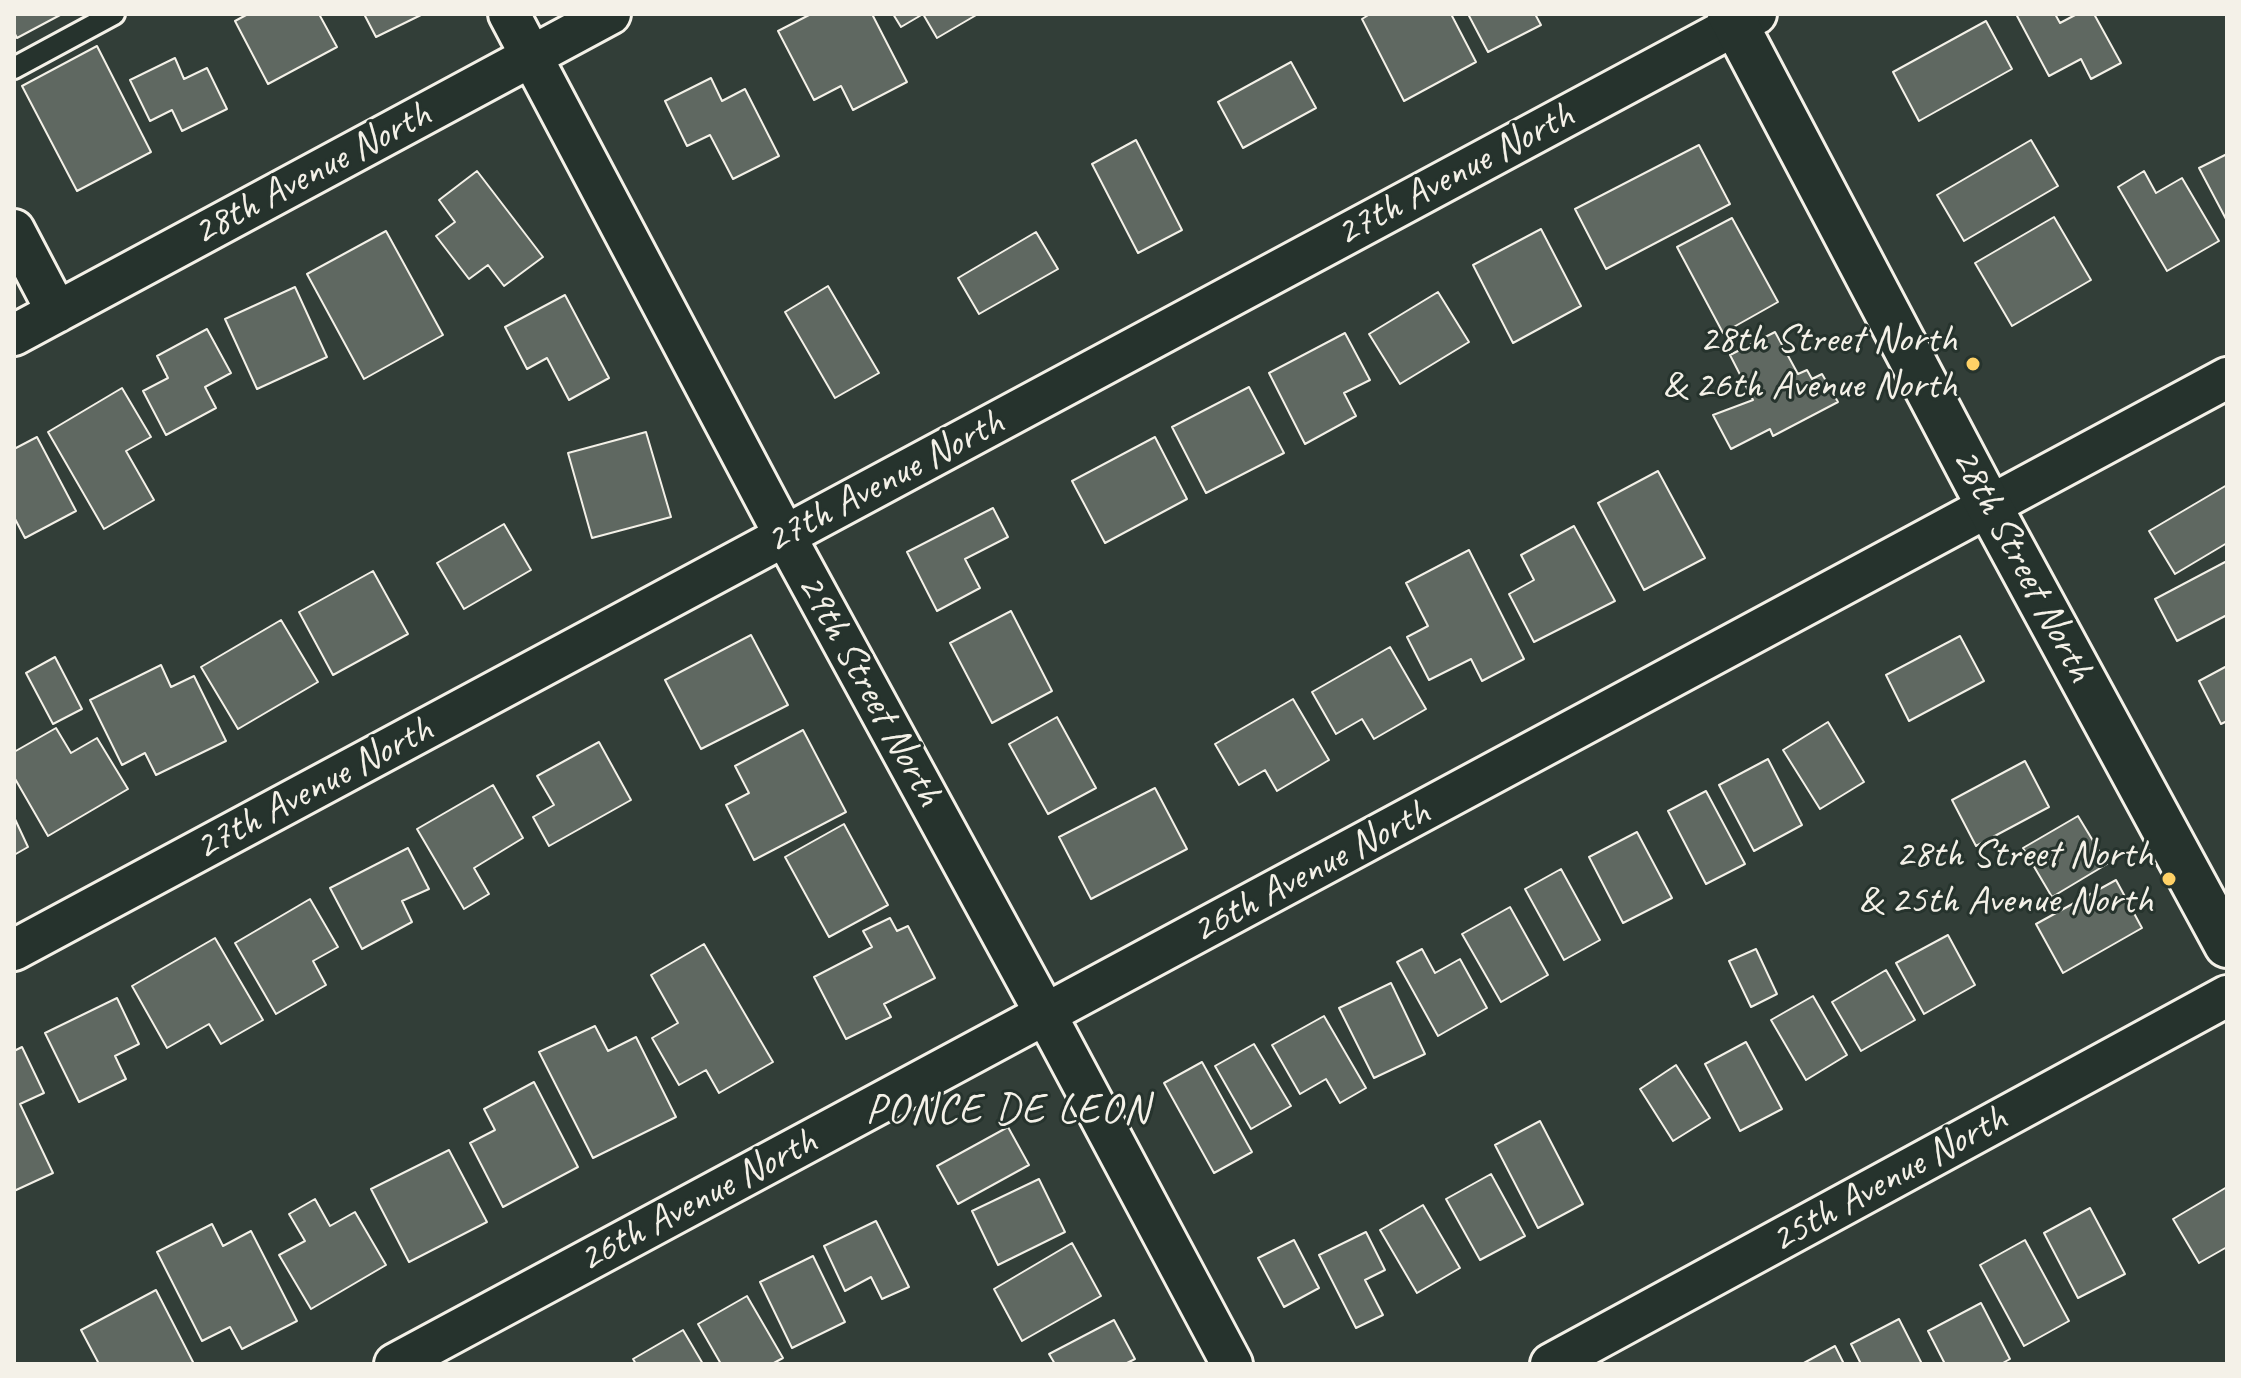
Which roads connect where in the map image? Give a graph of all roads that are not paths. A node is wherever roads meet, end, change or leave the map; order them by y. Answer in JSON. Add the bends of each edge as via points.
{"nodes":[{"id":1,"x":114,"y":14,"type":"edge"},
{"id":2,"x":509,"y":14,"type":"edge"},
{"id":3,"x":610,"y":14,"type":"edge"},
{"id":4,"x":1741,"y":17,"type":"edge"},
{"id":5,"x":531,"y":56,"type":"junction"},
{"id":6,"x":14,"y":68,"type":"edge"},
{"id":7,"x":14,"y":230,"type":"edge"},
{"id":8,"x":57,"y":312,"type":"junction"},
{"id":9,"x":14,"y":335,"type":"edge"},
{"id":10,"x":2227,"y":378,"type":"edge"},
{"id":11,"x":1989,"y":506,"type":"junction"},
{"id":12,"x":785,"y":536,"type":"junction"},
{"id":13,"x":2227,"y":945,"type":"edge"},
{"id":14,"x":14,"y":950,"type":"edge"},
{"id":15,"x":2227,"y":996,"type":"edge"},
{"id":16,"x":1046,"y":1015,"type":"junction"},
{"id":17,"x":395,"y":1364,"type":"edge"},
{"id":18,"x":1232,"y":1364,"type":"edge"},
{"id":19,"x":1551,"y":1364,"type":"edge"}],
"edges":[{"from":1,"to":6,"type":"lane"},
{"from":2,"to":5,"type":"street","name":"29th Street North"},
{"from":3,"to":5,"type":"street","name":"28th Avenue North"},
{"from":4,"to":11,"type":"street","name":"28th Street North"},
{"from":4,"to":12,"type":"street","name":"27th Avenue North"},
{"from":5,"to":8,"type":"street","name":"28th Avenue North"},
{"from":5,"to":12,"type":"street","name":"29th Street North"},
{"from":7,"to":8,"type":"street"},
{"from":8,"to":9,"type":"street","name":"28th Avenue North"},
{"from":10,"to":11,"type":"street","name":"26th Avenue North"},
{"from":11,"to":13,"type":"street","name":"28th Street North"},
{"from":11,"to":16,"type":"street","name":"26th Avenue North"},
{"from":12,"to":14,"type":"street","name":"27th Avenue North"},
{"from":12,"to":16,"type":"street","name":"29th Street North"},
{"from":15,"to":19,"type":"street","name":"25th Avenue North"},
{"from":16,"to":17,"type":"street","name":"26th Avenue North"},
{"from":16,"to":18,"type":"street","name":"29th Street North"}]}
